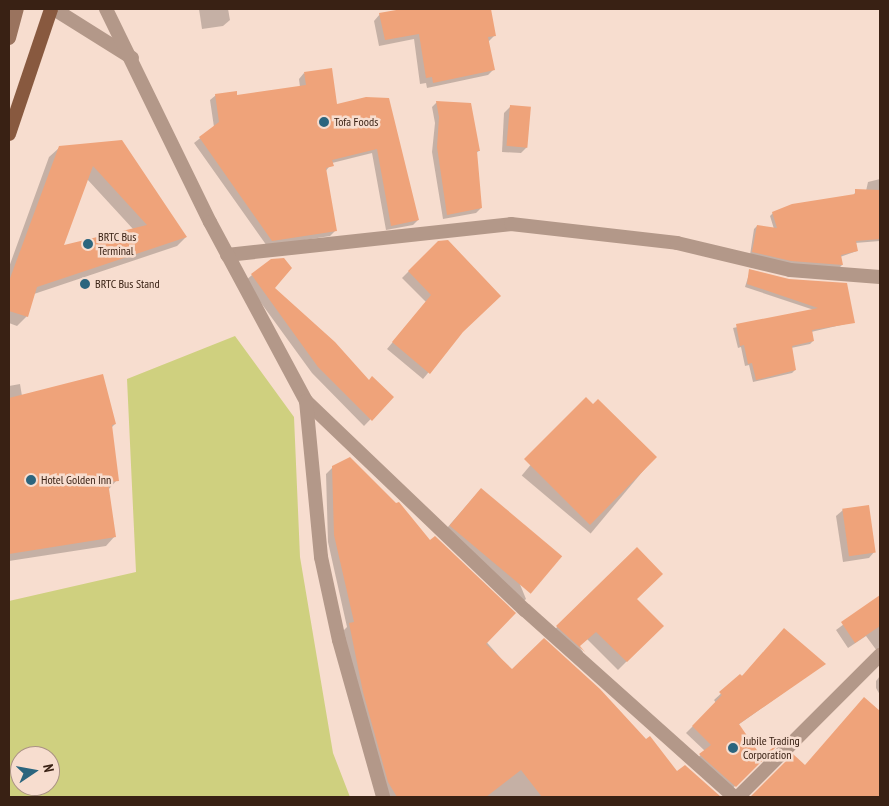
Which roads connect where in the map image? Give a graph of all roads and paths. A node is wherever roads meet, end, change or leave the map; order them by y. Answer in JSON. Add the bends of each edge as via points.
{"nodes":[{"id":1,"x":17,"y":9,"type":"edge"},
{"id":2,"x":53,"y":9,"type":"edge"},
{"id":3,"x":106,"y":9,"type":"edge"},
{"id":4,"x":9,"y":38,"type":"edge"},
{"id":5,"x":132,"y":58,"type":"junction"},
{"id":6,"x":9,"y":134,"type":"edge"},
{"id":7,"x":227,"y":255,"type":"junction"},
{"id":8,"x":880,"y":277,"type":"edge"},
{"id":9,"x":306,"y":401,"type":"junction"},
{"id":10,"x":880,"y":655,"type":"edge"},
{"id":11,"x":383,"y":797,"type":"edge"},
{"id":12,"x":734,"y":797,"type":"edge"},
{"id":13,"x":738,"y":797,"type":"edge"}],
"edges":[{"from":1,"to":4,"type":"main road"},
{"from":2,"to":5,"type":"street"},
{"from":2,"to":6,"type":"main road"},
{"from":3,"to":5,"type":"street"},
{"from":5,"to":7,"type":"street"},
{"from":7,"to":8,"type":"street","via":[[511,224],[677,243],[790,270]]},
{"from":7,"to":9,"type":"street"},
{"from":9,"to":11,"type":"street","via":[[321,557],[339,640]]},
{"from":9,"to":12,"type":"street","via":[[525,610]]},
{"from":10,"to":13,"type":"street"}]}
